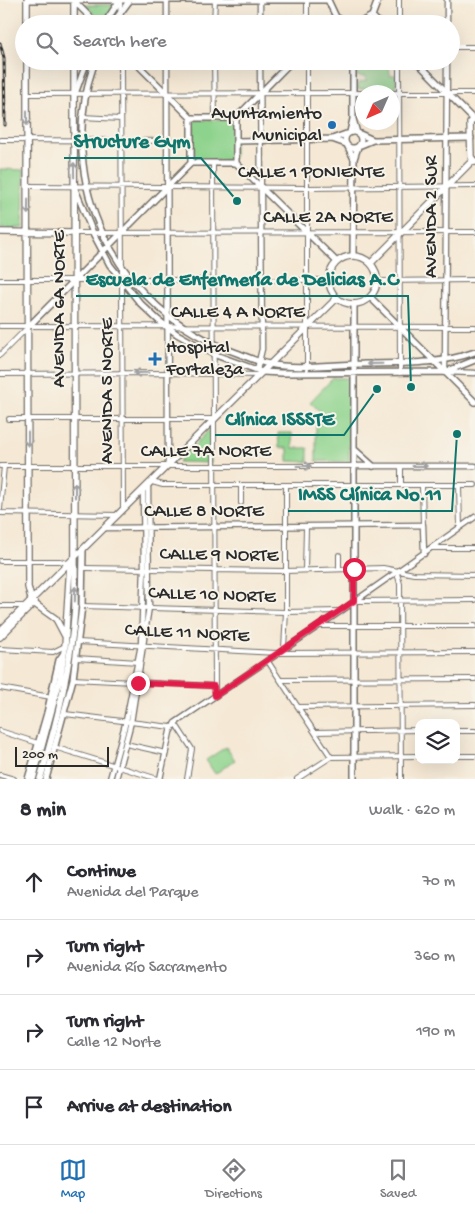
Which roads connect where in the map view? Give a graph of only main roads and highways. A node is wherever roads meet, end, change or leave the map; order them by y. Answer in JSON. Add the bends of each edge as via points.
{"nodes":[{"id":1,"x":27,"y":0,"type":"edge"},
{"id":2,"x":73,"y":0,"type":"edge"},
{"id":3,"x":120,"y":0,"type":"edge"},
{"id":4,"x":130,"y":0,"type":"edge"},
{"id":5,"x":167,"y":0,"type":"edge"},
{"id":6,"x":215,"y":0,"type":"edge"},
{"id":7,"x":260,"y":0,"type":"edge"},
{"id":8,"x":307,"y":0,"type":"edge"},
{"id":9,"x":328,"y":0,"type":"edge"},
{"id":10,"x":378,"y":0,"type":"edge"},
{"id":11,"x":27,"y":15,"type":"edge"},
{"id":12,"x":74,"y":15,"type":"edge"},
{"id":13,"x":88,"y":15,"type":"edge"},
{"id":14,"x":110,"y":15,"type":"edge"},
{"id":15,"x":118,"y":15,"type":"edge"},
{"id":16,"x":335,"y":15,"type":"edge"},
{"id":17,"x":372,"y":15,"type":"edge"},
{"id":18,"x":27,"y":70,"type":"edge"},
{"id":19,"x":74,"y":70,"type":"edge"},
{"id":20,"x":83,"y":70,"type":"edge"},
{"id":21,"x":92,"y":70,"type":"edge"},
{"id":22,"x":143,"y":70,"type":"edge"},
{"id":23,"x":283,"y":70,"type":"edge"},
{"id":24,"x":354,"y":70,"type":"edge"},
{"id":25,"x":425,"y":70,"type":"edge"},
{"id":26,"x":74,"y":94,"type":"junction"},
{"id":27,"x":191,"y":118,"type":"junction"},
{"id":28,"x":236,"y":118,"type":"junction"},
{"id":29,"x":474,"y":119,"type":"edge"},
{"id":30,"x":353,"y":120,"type":"junction"},
{"id":31,"x":348,"y":133,"type":"junction"},
{"id":32,"x":358,"y":134,"type":"junction"},
{"id":33,"x":470,"y":138,"type":"junction"},
{"id":34,"x":332,"y":139,"type":"junction"},
{"id":35,"x":236,"y":140,"type":"junction"},
{"id":36,"x":373,"y":140,"type":"junction"},
{"id":37,"x":347,"y":145,"type":"junction"},
{"id":38,"x":359,"y":146,"type":"junction"},
{"id":39,"x":354,"y":159,"type":"junction"},
{"id":40,"x":474,"y":161,"type":"edge"},
{"id":41,"x":191,"y":163,"type":"junction"},
{"id":42,"x":236,"y":163,"type":"junction"},
{"id":43,"x":74,"y":186,"type":"junction"},
{"id":44,"x":28,"y":233,"type":"junction"},
{"id":45,"x":74,"y":233,"type":"junction"},
{"id":46,"x":0,"y":234,"type":"edge"},
{"id":47,"x":108,"y":246,"type":"junction"},
{"id":48,"x":102,"y":252,"type":"junction"},
{"id":49,"x":354,"y":255,"type":"junction"},
{"id":50,"x":337,"y":262,"type":"junction"},
{"id":51,"x":371,"y":263,"type":"junction"},
{"id":52,"x":74,"y":280,"type":"junction"},
{"id":53,"x":337,"y":298,"type":"junction"},
{"id":54,"x":370,"y":298,"type":"junction"},
{"id":55,"x":354,"y":304,"type":"junction"},
{"id":56,"x":28,"y":327,"type":"junction"},
{"id":57,"x":475,"y":352,"type":"edge"},
{"id":58,"x":475,"y":360,"type":"edge"},
{"id":59,"x":435,"y":362,"type":"junction"},
{"id":60,"x":270,"y":364,"type":"junction"},
{"id":61,"x":353,"y":364,"type":"junction"},
{"id":62,"x":260,"y":372,"type":"junction"},
{"id":63,"x":354,"y":372,"type":"junction"},
{"id":64,"x":445,"y":372,"type":"junction"},
{"id":65,"x":475,"y":402,"type":"edge"},
{"id":66,"x":354,"y":450,"type":"junction"},
{"id":67,"x":373,"y":466,"type":"road end"},
{"id":68,"x":83,"y":550,"type":"junction"},
{"id":69,"x":76,"y":557,"type":"junction"},
{"id":70,"x":70,"y":564,"type":"junction"},
{"id":71,"x":32,"y":601,"type":"junction"},
{"id":72,"x":3,"y":631,"type":"edge"},
{"id":73,"x":66,"y":636,"type":"junction"},
{"id":74,"x":0,"y":637,"type":"edge"},
{"id":75,"x":64,"y":653,"type":"junction"},
{"id":76,"x":58,"y":727,"type":"junction"},
{"id":77,"x":40,"y":744,"type":"junction"},
{"id":78,"x":28,"y":779,"type":"edge"},
{"id":79,"x":33,"y":779,"type":"edge"},
{"id":80,"x":40,"y":779,"type":"edge"},
{"id":81,"x":46,"y":779,"type":"edge"},
{"id":82,"x":354,"y":779,"type":"edge"}],
"edges":[{"from":1,"to":2,"type":"main road"},
{"from":1,"to":11,"type":"main road"},
{"from":2,"to":3,"type":"main road"},
{"from":2,"to":12,"type":"main road"},
{"from":2,"to":13,"type":"main road"},
{"from":3,"to":4,"type":"main road"},
{"from":3,"to":14,"type":"main road"},
{"from":4,"to":5,"type":"main road"},
{"from":4,"to":15,"type":"main road"},
{"from":5,"to":6,"type":"main road"},
{"from":6,"to":7,"type":"main road"},
{"from":7,"to":8,"type":"main road"},
{"from":8,"to":9,"type":"main road"},
{"from":9,"to":16,"type":"main road"},
{"from":10,"to":17,"type":"main road"},
{"from":18,"to":44,"type":"main road","one_way":true},
{"from":19,"to":26,"type":"main road","name":"AVENIDA 6A NORTE"},
{"from":20,"to":26,"type":"main road"},
{"from":21,"to":47,"type":"main road","via":[[85,94],[81,141],[86,186]]},
{"from":22,"to":27,"type":"main road"},
{"from":23,"to":28,"type":"main road"},
{"from":24,"to":30,"type":"main road"},
{"from":25,"to":29,"type":"main road"},
{"from":43,"to":26,"type":"main road","name":"AVENIDA 6A NORTE","one_way":true},
{"from":27,"to":28,"type":"main road"},
{"from":27,"to":41,"type":"main road"},
{"from":28,"to":35,"type":"main road"},
{"from":29,"to":33,"type":"main road","via":[[470,124]]},
{"from":30,"to":31,"type":"main road"},
{"from":30,"to":32,"type":"main road"},
{"from":31,"to":32,"type":"main road"},
{"from":31,"to":34,"type":"main road"},
{"from":31,"to":37,"type":"main road"},
{"from":32,"to":36,"type":"main road"},
{"from":32,"to":38,"type":"main road","via":[[362,140]]},
{"from":33,"to":36,"type":"main road"},
{"from":33,"to":40,"type":"main road"},
{"from":34,"to":35,"type":"main road"},
{"from":34,"to":37,"type":"main road"},
{"from":35,"to":42,"type":"main road"},
{"from":36,"to":38,"type":"main road"},
{"from":37,"to":38,"type":"main road"},
{"from":37,"to":39,"type":"main road"},
{"from":38,"to":39,"type":"main road"},
{"from":39,"to":49,"type":"main road"},
{"from":40,"to":51,"type":"main road"},
{"from":41,"to":42,"type":"main road"},
{"from":41,"to":47,"type":"main road"},
{"from":42,"to":50,"type":"main road"},
{"from":43,"to":45,"type":"main road","name":"AVENIDA 6A NORTE"},
{"from":43,"to":48,"type":"main road"},
{"from":44,"to":45,"type":"main road","name":"CALLE 2A NORTE"},
{"from":44,"to":46,"type":"main road","name":"CALLE 2A NORTE"},
{"from":44,"to":56,"type":"main road"},
{"from":45,"to":52,"type":"main road","name":"AVENIDA 6A NORTE"},
{"from":47,"to":48,"type":"main road"},
{"from":47,"to":60,"type":"main road","via":[[131,280],[181,327],[214,345]]},
{"from":48,"to":52,"type":"main road"},
{"from":48,"to":62,"type":"main road","via":[[140,303],[167,326],[196,346]]},
{"from":49,"to":50,"type":"main road"},
{"from":49,"to":51,"type":"main road"},
{"from":50,"to":53,"type":"main road","via":[[329,280]]},
{"from":51,"to":54,"type":"main road","via":[[378,281]]},
{"from":52,"to":56,"type":"main road"},
{"from":69,"to":52,"type":"main road","name":"AVENIDA 6A NORTE","one_way":true},
{"from":53,"to":55,"type":"main road"},
{"from":53,"to":60,"type":"main road"},
{"from":54,"to":55,"type":"main road"},
{"from":54,"to":59,"type":"main road"},
{"from":55,"to":61,"type":"main road"},
{"from":56,"to":71,"type":"main road","one_way":true,"via":[[28,587]]},
{"from":57,"to":59,"type":"main road"},
{"from":58,"to":64,"type":"main road"},
{"from":59,"to":61,"type":"main road","one_way":true},
{"from":59,"to":64,"type":"main road"},
{"from":60,"to":61,"type":"main road"},
{"from":60,"to":62,"type":"main road"},
{"from":61,"to":63,"type":"main road"},
{"from":62,"to":63,"type":"main road"},
{"from":62,"to":68,"type":"main road"},
{"from":63,"to":64,"type":"main road"},
{"from":63,"to":66,"type":"main road"},
{"from":64,"to":65,"type":"main road"},
{"from":66,"to":67,"type":"main road"},
{"from":66,"to":82,"type":"main road"},
{"from":68,"to":69,"type":"main road"},
{"from":68,"to":76,"type":"main road","via":[[82,606],[76,658],[65,714]]},
{"from":69,"to":70,"type":"main road"},
{"from":76,"to":69,"type":"main road","name":"AVENIDA 6A NORTE","one_way":true,"via":[[73,644]]},
{"from":70,"to":71,"type":"main road"},
{"from":70,"to":73,"type":"main road"},
{"from":71,"to":72,"type":"main road"},
{"from":71,"to":72,"type":"main road"},
{"from":71,"to":73,"type":"main road","via":[[56,619]]},
{"from":72,"to":74,"type":"main road"},
{"from":73,"to":75,"type":"main road"},
{"from":75,"to":77,"type":"main road","via":[[60,679]]},
{"from":75,"to":77,"type":"main road","via":[[59,660]]},
{"from":76,"to":80,"type":"main road","name":"AVENIDA 6A NORTE"},
{"from":76,"to":81,"type":"main road"},
{"from":77,"to":78,"type":"main road"},
{"from":77,"to":79,"type":"main road"}]}
